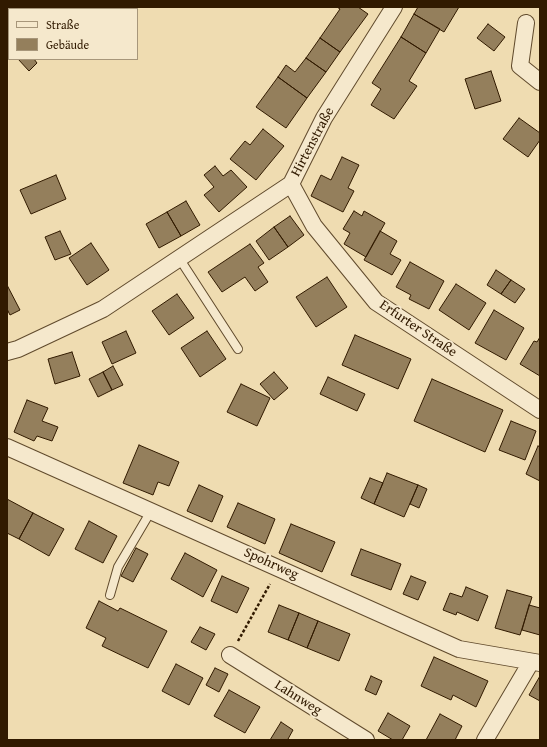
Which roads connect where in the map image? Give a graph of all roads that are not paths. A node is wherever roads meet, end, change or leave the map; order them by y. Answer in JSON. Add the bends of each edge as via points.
{"nodes":[{"id":1,"x":394,"y":7,"type":"edge"},
{"id":2,"x":526,"y":23,"type":"dead end"},
{"id":3,"x":540,"y":82,"type":"edge"},
{"id":4,"x":291,"y":184,"type":"junction"},
{"id":5,"x":179,"y":258,"type":"junction"},
{"id":6,"x":238,"y":349,"type":"dead end"},
{"id":7,"x":7,"y":352,"type":"edge"},
{"id":8,"x":540,"y":410,"type":"edge"},
{"id":9,"x":7,"y":447,"type":"edge"},
{"id":10,"x":151,"y":511,"type":"junction"},
{"id":11,"x":110,"y":594,"type":"dead end"},
{"id":12,"x":230,"y":655,"type":"road end"},
{"id":13,"x":535,"y":662,"type":"edge"},
{"id":14,"x":366,"y":740,"type":"edge"},
{"id":15,"x":485,"y":740,"type":"edge"}],
"edges":[{"from":1,"to":4,"type":"street","name":"Hirtenstraße","via":[[324,118]]},
{"from":2,"to":3,"type":"street","via":[[520,66]]},
{"from":4,"to":5,"type":"street","name":"Hirtenstraße"},
{"from":4,"to":8,"type":"street","name":"Erfurter Straße","via":[[314,226],[376,302]]},
{"from":5,"to":6,"type":"lane"},
{"from":5,"to":7,"type":"street","name":"Hirtenstraße","via":[[103,309]]},
{"from":9,"to":10,"type":"street","name":"Spohrweg"},
{"from":10,"to":11,"type":"lane","via":[[118,567]]},
{"from":10,"to":13,"type":"street","name":"Spohrweg","via":[[459,649]]},
{"from":12,"to":14,"type":"street","name":"Lahnweg"},
{"from":13,"to":15,"type":"street"}]}
